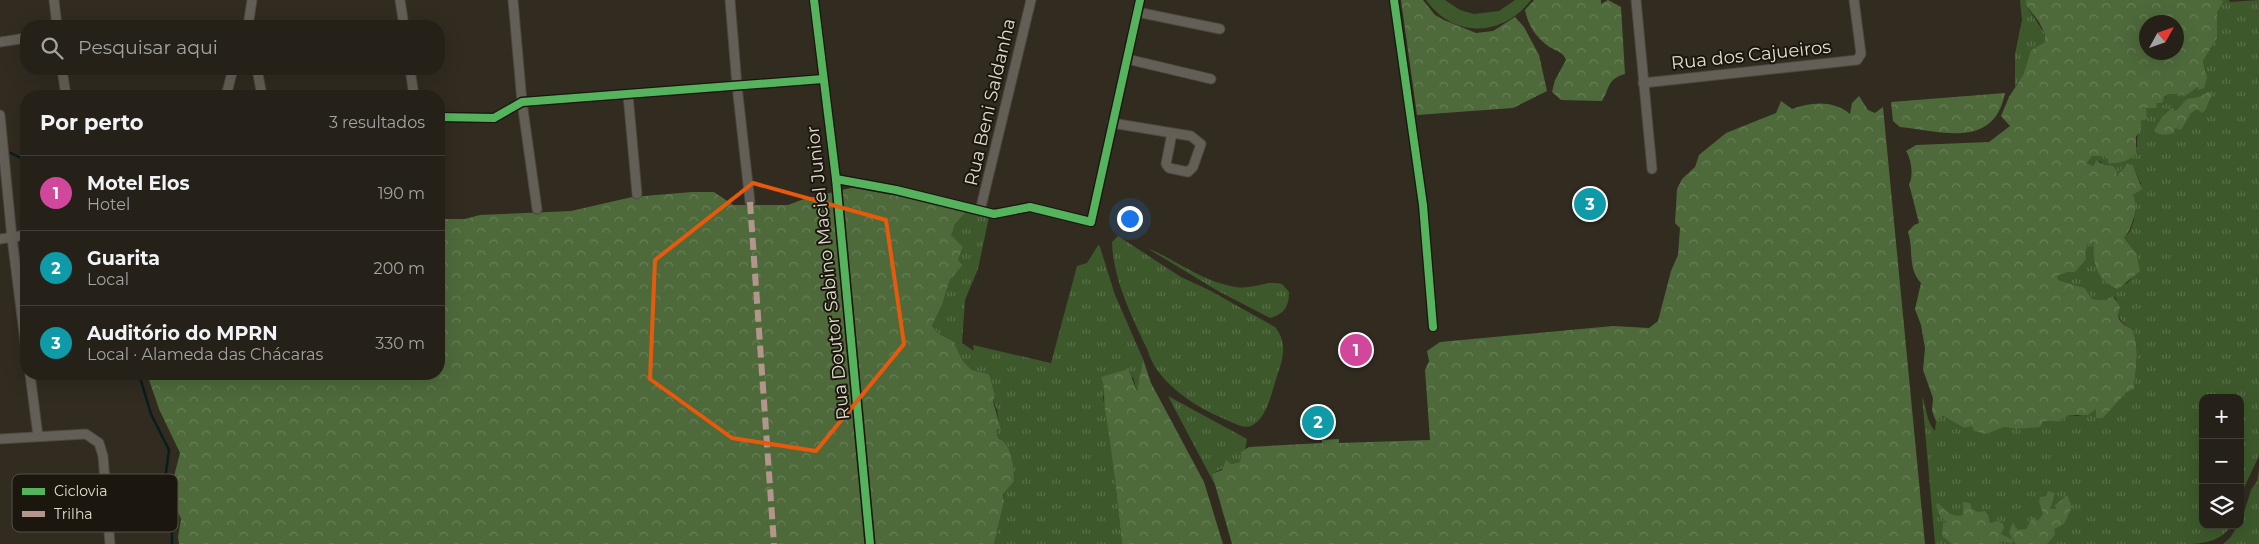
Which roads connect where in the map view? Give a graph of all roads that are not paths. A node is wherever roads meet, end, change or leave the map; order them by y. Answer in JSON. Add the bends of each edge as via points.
{"nodes":[{"id":1,"x":54,"y":0,"type":"edge"},
{"id":2,"x":252,"y":0,"type":"edge"},
{"id":3,"x":400,"y":0,"type":"edge"},
{"id":4,"x":513,"y":0,"type":"edge"},
{"id":5,"x":730,"y":0,"type":"edge"},
{"id":6,"x":816,"y":0,"type":"edge"},
{"id":7,"x":1031,"y":0,"type":"edge"},
{"id":8,"x":1140,"y":0,"type":"edge"},
{"id":9,"x":1394,"y":0,"type":"edge"},
{"id":10,"x":1636,"y":0,"type":"edge"},
{"id":11,"x":1854,"y":0,"type":"edge"},
{"id":12,"x":1137,"y":12,"type":"junction"},
{"id":13,"x":56,"y":20,"type":"edge"},
{"id":14,"x":249,"y":20,"type":"edge"},
{"id":15,"x":403,"y":20,"type":"edge"},
{"id":16,"x":1220,"y":30,"type":"dead end"},
{"id":17,"x":20,"y":39,"type":"edge"},
{"id":18,"x":0,"y":42,"type":"edge"},
{"id":19,"x":1127,"y":59,"type":"junction"},
{"id":20,"x":63,"y":75,"type":"edge"},
{"id":21,"x":231,"y":75,"type":"edge"},
{"id":22,"x":258,"y":75,"type":"edge"},
{"id":23,"x":411,"y":75,"type":"edge"},
{"id":24,"x":823,"y":79,"type":"junction"},
{"id":25,"x":1211,"y":79,"type":"dead end"},
{"id":26,"x":1643,"y":83,"type":"junction"},
{"id":27,"x":737,"y":86,"type":"junction"},
{"id":28,"x":65,"y":90,"type":"edge"},
{"id":29,"x":228,"y":90,"type":"edge"},
{"id":30,"x":261,"y":90,"type":"edge"},
{"id":31,"x":413,"y":90,"type":"edge"},
{"id":32,"x":628,"y":94,"type":"junction"},
{"id":33,"x":522,"y":102,"type":"junction"},
{"id":34,"x":0,"y":115,"type":"edge"},
{"id":35,"x":445,"y":117,"type":"edge"},
{"id":36,"x":1112,"y":123,"type":"junction"},
{"id":37,"x":1172,"y":133,"type":"junction"},
{"id":38,"x":1652,"y":169,"type":"dead end"},
{"id":39,"x":836,"y":179,"type":"junction"},
{"id":40,"x":638,"y":194,"type":"dead end"},
{"id":41,"x":750,"y":202,"type":"dead end"},
{"id":42,"x":537,"y":209,"type":"dead end"},
{"id":43,"x":980,"y":211,"type":"junction"},
{"id":44,"x":20,"y":236,"type":"edge"},
{"id":45,"x":12,"y":238,"type":"junction"},
{"id":46,"x":0,"y":239,"type":"edge"},
{"id":47,"x":20,"y":301,"type":"edge"},
{"id":48,"x":1433,"y":327,"type":"dead end"},
{"id":49,"x":31,"y":380,"type":"edge"},
{"id":50,"x":38,"y":436,"type":"junction"},
{"id":51,"x":0,"y":439,"type":"edge"},
{"id":52,"x":104,"y":474,"type":"edge"},
{"id":53,"x":870,"y":544,"type":"edge"}],
"edges":[{"from":1,"to":13,"type":"street"},
{"from":2,"to":14,"type":"street"},
{"from":3,"to":15,"type":"street"},
{"from":4,"to":33,"type":"street"},
{"from":5,"to":27,"type":"street"},
{"from":6,"to":24,"type":"street","name":"Rua Doutor Sabino Maciel Junior"},
{"from":7,"to":43,"type":"street","name":"Rua Beni Saldanha"},
{"from":8,"to":12,"type":"street"},
{"from":9,"to":48,"type":"street","via":[[1423,205]]},
{"from":10,"to":26,"type":"street"},
{"from":11,"to":26,"type":"street","name":"Rua dos Cajueiros","via":[[1861,56],[1857,60]]},
{"from":12,"to":16,"type":"street"},
{"from":12,"to":19,"type":"street"},
{"from":17,"to":18,"type":"street"},
{"from":19,"to":25,"type":"street"},
{"from":19,"to":36,"type":"street"},
{"from":20,"to":28,"type":"street"},
{"from":21,"to":29,"type":"street"},
{"from":22,"to":30,"type":"street"},
{"from":23,"to":31,"type":"street"},
{"from":24,"to":27,"type":"street"},
{"from":24,"to":39,"type":"street","name":"Rua Doutor Sabino Maciel Junior"},
{"from":26,"to":38,"type":"street"},
{"from":27,"to":32,"type":"street"},
{"from":27,"to":41,"type":"street"},
{"from":32,"to":33,"type":"street"},
{"from":32,"to":40,"type":"street"},
{"from":33,"to":35,"type":"street","via":[[494,118]]},
{"from":33,"to":42,"type":"street"},
{"from":34,"to":45,"type":"street"},
{"from":36,"to":37,"type":"street"},
{"from":36,"to":43,"type":"street","via":[[1091,222],[1030,208],[994,214]]},
{"from":37,"to":37,"type":"street","via":[[1191,136],[1200,144],[1193,168],[1188,172],[1169,168],[1166,164]]},
{"from":39,"to":43,"type":"street"},
{"from":39,"to":53,"type":"street","name":"Rua Doutor Sabino Maciel Junior"},
{"from":44,"to":45,"type":"street"},
{"from":45,"to":46,"type":"street"},
{"from":45,"to":47,"type":"street"},
{"from":49,"to":50,"type":"street"},
{"from":50,"to":51,"type":"street"},
{"from":50,"to":52,"type":"street","via":[[91,436],[99,443]]}]}
